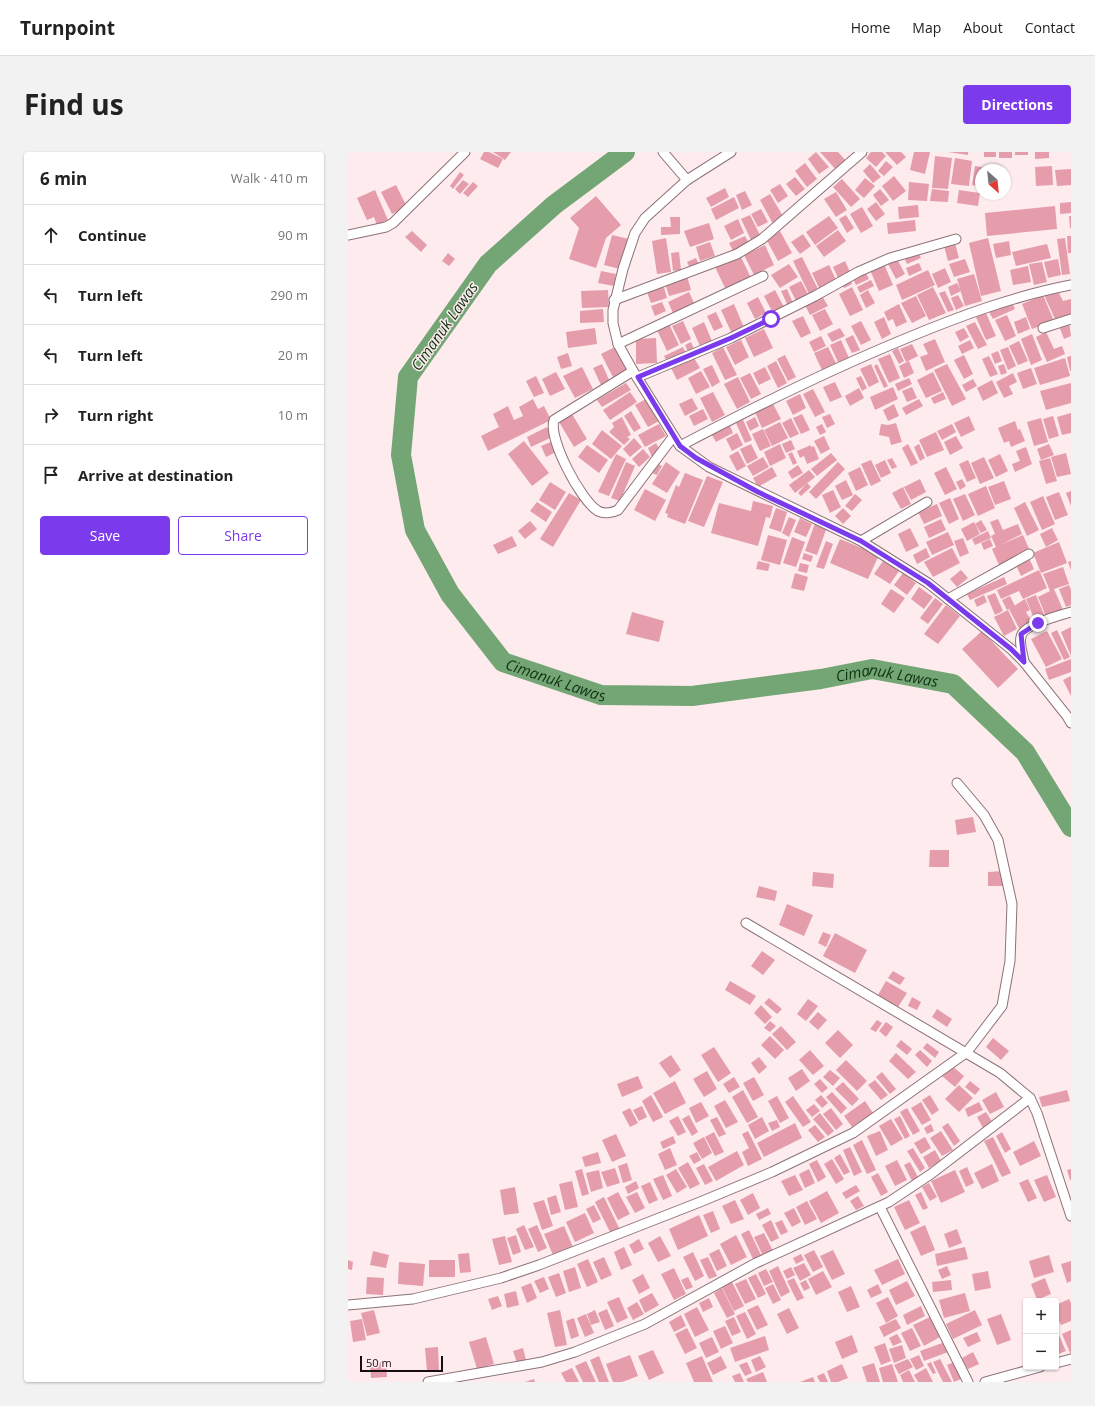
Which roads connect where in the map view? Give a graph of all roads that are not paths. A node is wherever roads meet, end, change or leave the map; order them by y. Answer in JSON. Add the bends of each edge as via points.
{"nodes":[{"id":1,"x":465,"y":152,"type":"edge"},
{"id":2,"x":663,"y":152,"type":"edge"},
{"id":3,"x":731,"y":152,"type":"edge"},
{"id":4,"x":862,"y":152,"type":"edge"},
{"id":5,"x":687,"y":180,"type":"junction"},
{"id":6,"x":348,"y":235,"type":"edge"},
{"id":7,"x":956,"y":239,"type":"dead end"},
{"id":8,"x":763,"y":276,"type":"dead end"},
{"id":9,"x":1071,"y":284,"type":"edge"},
{"id":10,"x":614,"y":300,"type":"junction"},
{"id":11,"x":1071,"y":319,"type":"edge"},
{"id":12,"x":1043,"y":328,"type":"dead end"},
{"id":13,"x":618,"y":344,"type":"junction"},
{"id":14,"x":636,"y":374,"type":"junction"},
{"id":15,"x":674,"y":437,"type":"junction"},
{"id":16,"x":680,"y":446,"type":"junction"},
{"id":17,"x":927,"y":502,"type":"dead end"},
{"id":18,"x":861,"y":541,"type":"junction"},
{"id":19,"x":1029,"y":554,"type":"dead end"},
{"id":20,"x":948,"y":599,"type":"junction"},
{"id":21,"x":1071,"y":612,"type":"edge"},
{"id":22,"x":1024,"y":662,"type":"junction"},
{"id":23,"x":1071,"y":723,"type":"edge"},
{"id":24,"x":957,"y":783,"type":"dead end"},
{"id":25,"x":746,"y":923,"type":"dead end"},
{"id":26,"x":966,"y":1052,"type":"junction"},
{"id":27,"x":1030,"y":1098,"type":"junction"},
{"id":28,"x":880,"y":1207,"type":"junction"},
{"id":29,"x":1071,"y":1216,"type":"edge"},
{"id":30,"x":348,"y":1305,"type":"edge"},
{"id":31,"x":1071,"y":1359,"type":"edge"},
{"id":32,"x":1059,"y":1362,"type":"edge"},
{"id":33,"x":1029,"y":1370,"type":"edge"},
{"id":34,"x":428,"y":1382,"type":"edge"},
{"id":35,"x":968,"y":1382,"type":"edge"},
{"id":36,"x":984,"y":1382,"type":"edge"}],
"edges":[{"from":1,"to":6,"type":"street","via":[[393,224]]},
{"from":2,"to":5,"type":"street"},
{"from":3,"to":5,"type":"street"},
{"from":4,"to":10,"type":"street","via":[[751,246],[737,254]]},
{"from":5,"to":10,"type":"street","via":[[645,218],[635,234]]},
{"from":7,"to":14,"type":"street","via":[[917,249],[864,269],[744,331]]},
{"from":8,"to":13,"type":"street"},
{"from":9,"to":16,"type":"street","via":[[988,306],[890,345],[753,407]]},
{"from":10,"to":13,"type":"street","via":[[613,323]]},
{"from":11,"to":12,"type":"street"},
{"from":13,"to":14,"type":"street"},
{"from":14,"to":15,"type":"street"},
{"from":14,"to":15,"type":"street","via":[[554,420],[552,425],[565,464],[585,500],[598,511],[611,514],[618,510]]},
{"from":15,"to":16,"type":"street"},
{"from":16,"to":18,"type":"street","via":[[709,467]]},
{"from":17,"to":18,"type":"street"},
{"from":18,"to":20,"type":"street","via":[[928,583]]},
{"from":19,"to":20,"type":"street"},
{"from":20,"to":22,"type":"street"},
{"from":21,"to":22,"type":"street","via":[[1044,620],[1023,632],[1020,637]]},
{"from":22,"to":23,"type":"street"},
{"from":24,"to":26,"type":"street","via":[[984,815],[998,840],[1012,904],[1010,961],[1002,1006]]},
{"from":25,"to":26,"type":"street"},
{"from":26,"to":27,"type":"street","via":[[1006,1077]]},
{"from":26,"to":30,"type":"street","via":[[853,1133],[772,1172],[501,1278],[413,1299]]},
{"from":27,"to":28,"type":"street","via":[[931,1174]]},
{"from":27,"to":29,"type":"street"},
{"from":28,"to":34,"type":"street","via":[[771,1256],[677,1307],[609,1340],[542,1362]]},
{"from":28,"to":35,"type":"street"},
{"from":31,"to":32,"type":"street"},
{"from":33,"to":36,"type":"street"}]}
